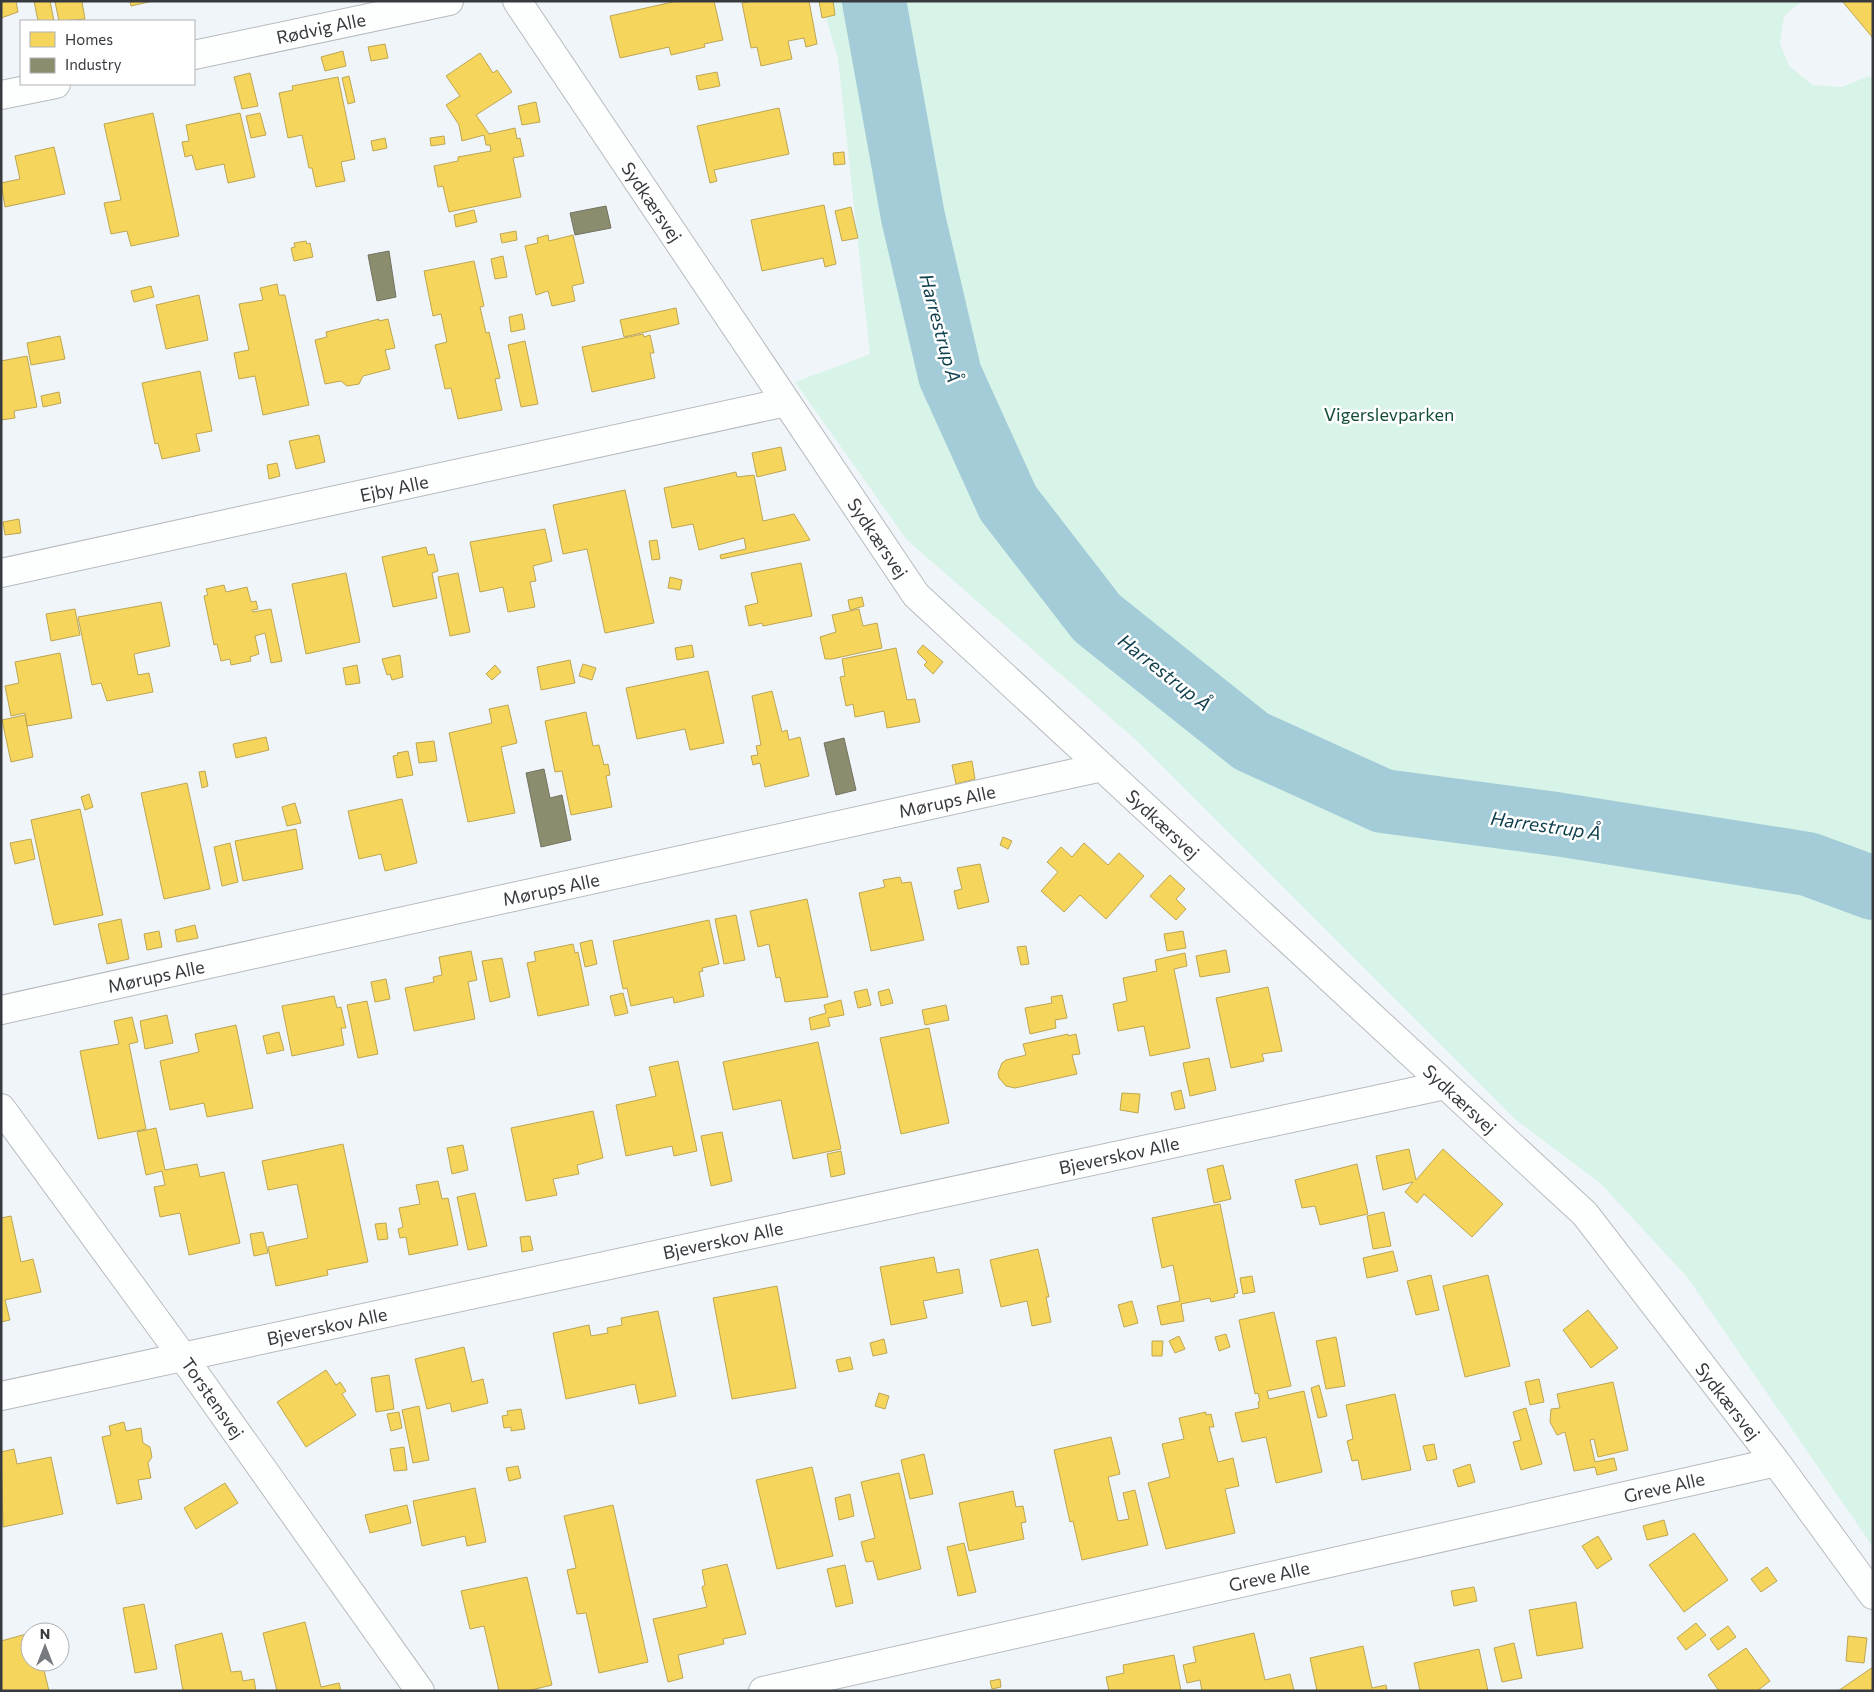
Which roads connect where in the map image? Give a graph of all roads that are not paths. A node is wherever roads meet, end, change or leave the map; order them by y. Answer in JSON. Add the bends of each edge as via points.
{"nodes":[{"id":1,"x":449,"y":1,"type":"edge"},
{"id":2,"x":517,"y":1,"type":"edge"},
{"id":3,"x":195,"y":55,"type":"edge"},
{"id":4,"x":51,"y":85,"type":"edge"},
{"id":5,"x":1,"y":95,"type":"edge"},
{"id":6,"x":786,"y":402,"type":"junction"},
{"id":7,"x":1,"y":573,"type":"edge"},
{"id":8,"x":1102,"y":767,"type":"junction"},
{"id":9,"x":1,"y":1010,"type":"edge"},
{"id":10,"x":1445,"y":1085,"type":"junction"},
{"id":11,"x":1,"y":1108,"type":"edge"},
{"id":12,"x":183,"y":1357,"type":"junction"},
{"id":13,"x":1,"y":1396,"type":"edge"},
{"id":14,"x":1776,"y":1462,"type":"junction"},
{"id":15,"x":1873,"y":1595,"type":"edge"},
{"id":16,"x":420,"y":1691,"type":"edge"},
{"id":17,"x":763,"y":1691,"type":"edge"}],
"edges":[{"from":1,"to":3,"type":"street","name":"Rødvig Alle"},
{"from":2,"to":6,"type":"street","name":"Sydkærsvej"},
{"from":4,"to":5,"type":"street"},
{"from":6,"to":7,"type":"street","name":"Ejby Alle"},
{"from":6,"to":8,"type":"street","name":"Sydkærsvej","via":[[916,595]]},
{"from":8,"to":9,"type":"street","name":"Mørups Alle"},
{"from":8,"to":10,"type":"street","name":"Sydkærsvej"},
{"from":10,"to":12,"type":"street","name":"Bjeverskov Alle"},
{"from":10,"to":14,"type":"street","name":"Sydkærsvej","via":[[1585,1214]]},
{"from":11,"to":12,"type":"street","name":"Torstensvej"},
{"from":12,"to":13,"type":"street","name":"Bjeverskov Alle"},
{"from":12,"to":16,"type":"street","name":"Torstensvej"},
{"from":14,"to":15,"type":"street","name":"Sydkærsvej"},
{"from":14,"to":17,"type":"street","name":"Greve Alle"}]}
